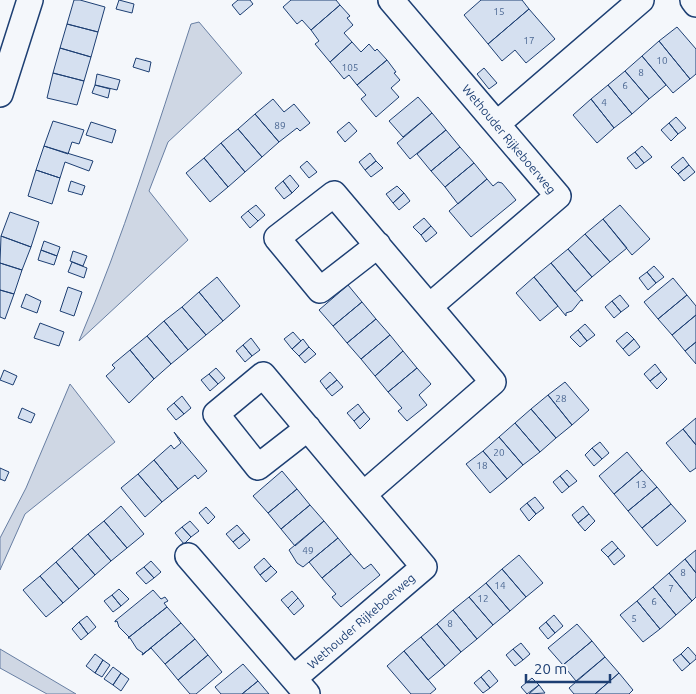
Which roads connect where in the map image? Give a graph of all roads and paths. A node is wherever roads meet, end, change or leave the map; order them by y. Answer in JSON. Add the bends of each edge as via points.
{"nodes":[{"id":1,"x":30,"y":0,"type":"edge"},
{"id":2,"x":391,"y":0,"type":"edge"},
{"id":3,"x":641,"y":0,"type":"edge"},
{"id":4,"x":693,"y":0,"type":"edge"},
{"id":5,"x":696,"y":4,"type":"edge"},
{"id":6,"x":0,"y":94,"type":"edge"},
{"id":7,"x":497,"y":124,"type":"junction"},
{"id":8,"x":378,"y":245,"type":"dead end"},
{"id":9,"x":430,"y":306,"type":"junction"},
{"id":10,"x":308,"y":428,"type":"dead end"},
{"id":11,"x":364,"y":494,"type":"junction"},
{"id":12,"x":188,"y":556,"type":"dead end"},
{"id":13,"x":301,"y":686,"type":"edge"}],
"edges":[{"from":1,"to":6,"type":"street"},
{"from":2,"to":7,"type":"street","name":"Wethouder Rijkeboerweg"},
{"from":3,"to":7,"type":"street"},
{"from":4,"to":5,"type":"street"},
{"from":7,"to":9,"type":"street","name":"Wethouder Rijkeboerweg","via":[[558,196]]},
{"from":8,"to":9,"type":"street"},
{"from":9,"to":11,"type":"street","via":[[493,382]]},
{"from":10,"to":11,"type":"street","name":"Wethouder Rijkeboerweg"},
{"from":11,"to":13,"type":"street","name":"Wethouder Rijkeboerweg","via":[[424,567]]},
{"from":12,"to":13,"type":"street","name":"Wethouder Rijkeboerweg"}]}
